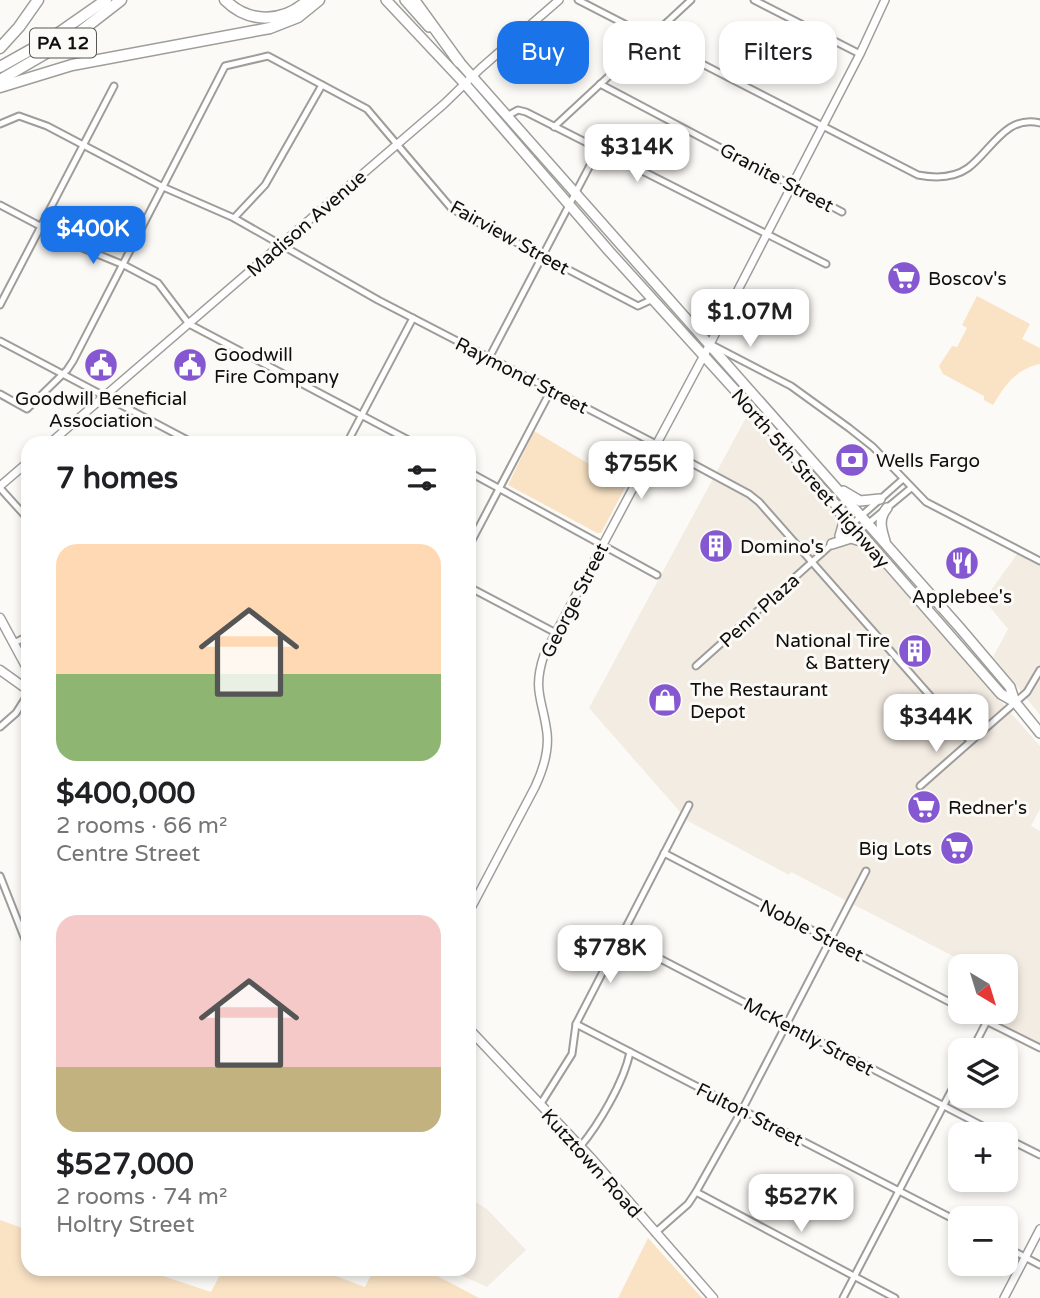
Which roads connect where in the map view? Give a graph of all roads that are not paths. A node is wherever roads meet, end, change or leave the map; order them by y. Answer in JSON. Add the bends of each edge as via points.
{"nodes":[{"id":1,"x":37,"y":0,"type":"edge"},
{"id":2,"x":106,"y":0,"type":"edge"},
{"id":3,"x":121,"y":0,"type":"edge"},
{"id":4,"x":225,"y":0,"type":"edge"},
{"id":5,"x":308,"y":0,"type":"edge"},
{"id":6,"x":319,"y":0,"type":"edge"},
{"id":7,"x":386,"y":0,"type":"edge"},
{"id":8,"x":405,"y":0,"type":"edge"},
{"id":9,"x":414,"y":0,"type":"edge"},
{"id":10,"x":559,"y":0,"type":"edge"},
{"id":11,"x":578,"y":0,"type":"edge"},
{"id":12,"x":691,"y":0,"type":"edge"},
{"id":13,"x":754,"y":0,"type":"edge"},
{"id":14,"x":885,"y":0,"type":"edge"},
{"id":15,"x":620,"y":21,"type":"edge"},
{"id":16,"x":669,"y":21,"type":"edge"},
{"id":17,"x":0,"y":48,"type":"edge"},
{"id":18,"x":860,"y":54,"type":"junction"},
{"id":19,"x":459,"y":62,"type":"junction"},
{"id":20,"x":705,"y":65,"type":"edge"},
{"id":21,"x":0,"y":67,"type":"edge"},
{"id":22,"x":472,"y":77,"type":"junction"},
{"id":23,"x":0,"y":80,"type":"edge"},
{"id":24,"x":603,"y":81,"type":"edge"},
{"id":25,"x":465,"y":84,"type":"junction"},
{"id":26,"x":600,"y":84,"type":"junction"},
{"id":27,"x":322,"y":85,"type":"junction"},
{"id":28,"x":114,"y":86,"type":"dead end"},
{"id":29,"x":0,"y":87,"type":"edge"},
{"id":30,"x":507,"y":116,"type":"junction"},
{"id":31,"x":1040,"y":123,"type":"edge"},
{"id":32,"x":0,"y":124,"type":"edge"},
{"id":33,"x":822,"y":126,"type":"junction"},
{"id":34,"x":554,"y":127,"type":"junction"},
{"id":35,"x":397,"y":143,"type":"junction"},
{"id":36,"x":84,"y":145,"type":"junction"},
{"id":37,"x":598,"y":150,"type":"junction"},
{"id":38,"x":792,"y":184,"type":"junction"},
{"id":39,"x":163,"y":187,"type":"junction"},
{"id":40,"x":577,"y":194,"type":"junction"},
{"id":41,"x":0,"y":205,"type":"edge"},
{"id":42,"x":570,"y":205,"type":"junction"},
{"id":43,"x":842,"y":212,"type":"dead end"},
{"id":44,"x":234,"y":218,"type":"junction"},
{"id":45,"x":40,"y":226,"type":"junction"},
{"id":46,"x":766,"y":233,"type":"junction"},
{"id":47,"x":281,"y":244,"type":"junction"},
{"id":48,"x":542,"y":256,"type":"junction"},
{"id":49,"x":826,"y":264,"type":"dead end"},
{"id":50,"x":124,"y":265,"type":"junction"},
{"id":51,"x":653,"y":299,"type":"junction"},
{"id":52,"x":0,"y":305,"type":"edge"},
{"id":53,"x":413,"y":318,"type":"junction"},
{"id":54,"x":189,"y":324,"type":"junction"},
{"id":55,"x":0,"y":341,"type":"edge"},
{"id":56,"x":710,"y":344,"type":"junction"},
{"id":57,"x":704,"y":356,"type":"junction"},
{"id":58,"x":489,"y":358,"type":"junction"},
{"id":59,"x":61,"y":373,"type":"junction"},
{"id":60,"x":551,"y":390,"type":"junction"},
{"id":61,"x":0,"y":394,"type":"edge"},
{"id":62,"x":104,"y":396,"type":"junction"},
{"id":63,"x":362,"y":415,"type":"junction"},
{"id":64,"x":58,"y":436,"type":"edge"},
{"id":65,"x":181,"y":436,"type":"edge"},
{"id":66,"x":351,"y":436,"type":"edge"},
{"id":67,"x":401,"y":436,"type":"edge"},
{"id":68,"x":656,"y":444,"type":"junction"},
{"id":69,"x":21,"y":468,"type":"edge"},
{"id":70,"x":476,"y":476,"type":"edge"},
{"id":71,"x":903,"y":479,"type":"junction"},
{"id":72,"x":0,"y":487,"type":"edge"},
{"id":73,"x":837,"y":488,"type":"junction"},
{"id":74,"x":911,"y":488,"type":"junction"},
{"id":75,"x":500,"y":489,"type":"junction"},
{"id":76,"x":880,"y":499,"type":"junction"},
{"id":77,"x":836,"y":506,"type":"junction"},
{"id":78,"x":887,"y":508,"type":"junction"},
{"id":79,"x":21,"y":511,"type":"edge"},
{"id":80,"x":860,"y":515,"type":"junction"},
{"id":81,"x":851,"y":523,"type":"junction"},
{"id":82,"x":868,"y":524,"type":"junction"},
{"id":83,"x":858,"y":532,"type":"junction"},
{"id":84,"x":476,"y":533,"type":"edge"},
{"id":85,"x":840,"y":536,"type":"junction"},
{"id":86,"x":832,"y":544,"type":"junction"},
{"id":87,"x":869,"y":544,"type":"junction"},
{"id":88,"x":602,"y":545,"type":"junction"},
{"id":89,"x":887,"y":546,"type":"junction"},
{"id":90,"x":1040,"y":561,"type":"edge"},
{"id":91,"x":812,"y":563,"type":"junction"},
{"id":92,"x":657,"y":575,"type":"dead end"},
{"id":93,"x":476,"y":591,"type":"edge"},
{"id":94,"x":0,"y":618,"type":"edge"},
{"id":95,"x":556,"y":633,"type":"junction"},
{"id":96,"x":21,"y":640,"type":"edge"},
{"id":97,"x":14,"y":643,"type":"junction"},
{"id":98,"x":21,"y":656,"type":"edge"},
{"id":99,"x":696,"y":666,"type":"dead end"},
{"id":100,"x":0,"y":670,"type":"edge"},
{"id":101,"x":1040,"y":670,"type":"edge"},
{"id":102,"x":21,"y":686,"type":"edge"},
{"id":103,"x":1015,"y":702,"type":"junction"},
{"id":104,"x":21,"y":704,"type":"edge"},
{"id":105,"x":0,"y":727,"type":"edge"},
{"id":106,"x":1040,"y":733,"type":"edge"},
{"id":107,"x":970,"y":741,"type":"junction"},
{"id":108,"x":920,"y":786,"type":"dead end"},
{"id":109,"x":689,"y":805,"type":"dead end"},
{"id":110,"x":664,"y":853,"type":"junction"},
{"id":111,"x":866,"y":871,"type":"dead end"},
{"id":112,"x":0,"y":876,"type":"edge"},
{"id":113,"x":476,"y":898,"type":"edge"},
{"id":114,"x":21,"y":929,"type":"edge"},
{"id":115,"x":620,"y":938,"type":"junction"},
{"id":116,"x":829,"y":939,"type":"junction"},
{"id":117,"x":948,"y":1001,"type":"edge"},
{"id":118,"x":786,"y":1023,"type":"junction"},
{"id":119,"x":576,"y":1024,"type":"junction"},
{"id":120,"x":993,"y":1024,"type":"edge"},
{"id":121,"x":476,"y":1036,"type":"edge"},
{"id":122,"x":1040,"y":1048,"type":"edge"},
{"id":123,"x":630,"y":1052,"type":"junction"},
{"id":124,"x":948,"y":1097,"type":"edge"},
{"id":125,"x":540,"y":1105,"type":"junction"},
{"id":126,"x":943,"y":1107,"type":"junction"},
{"id":127,"x":742,"y":1110,"type":"junction"},
{"id":128,"x":974,"y":1122,"type":"edge"},
{"id":129,"x":1018,"y":1144,"type":"edge"},
{"id":130,"x":580,"y":1147,"type":"junction"},
{"id":131,"x":1040,"y":1155,"type":"edge"},
{"id":132,"x":696,"y":1192,"type":"junction"},
{"id":133,"x":899,"y":1192,"type":"junction"},
{"id":134,"x":948,"y":1216,"type":"edge"},
{"id":135,"x":1040,"y":1229,"type":"edge"},
{"id":136,"x":655,"y":1233,"type":"junction"},
{"id":137,"x":1018,"y":1253,"type":"edge"},
{"id":138,"x":1026,"y":1257,"type":"junction"},
{"id":139,"x":1040,"y":1265,"type":"edge"},
{"id":140,"x":855,"y":1276,"type":"junction"},
{"id":141,"x":713,"y":1298,"type":"edge"},
{"id":142,"x":843,"y":1298,"type":"edge"},
{"id":143,"x":895,"y":1298,"type":"edge"},
{"id":144,"x":1004,"y":1298,"type":"edge"}],
"edges":[{"from":1,"to":17,"type":"highway"},
{"from":2,"to":21,"type":"highway","number":"PA 12"},
{"from":3,"to":23,"type":"highway","number":"PA 12","via":[[72,38]]},
{"from":4,"to":5,"type":"highway","via":[[243,13],[269,18],[290,13]]},
{"from":6,"to":29,"type":"highway","via":[[292,20],[270,28],[72,65]]},
{"from":7,"to":25,"type":"main road","name":"North 5th Street Highway"},
{"from":8,"to":19,"type":"main road","name":"North 5th Street Highway"},
{"from":9,"to":19,"type":"highway"},
{"from":10,"to":22,"type":"street","name":"Madison Avenue"},
{"from":11,"to":15,"type":"street"},
{"from":12,"to":16,"type":"street"},
{"from":13,"to":18,"type":"street"},
{"from":14,"to":18,"type":"street","name":"George Street"},
{"from":18,"to":33,"type":"street","name":"George Street"},
{"from":19,"to":22,"type":"main road","name":"North 5th Street Highway"},
{"from":20,"to":33,"type":"street"},
{"from":22,"to":25,"type":"street","name":"Madison Avenue"},
{"from":22,"to":30,"type":"main road","name":"North 5th Street Highway"},
{"from":24,"to":26,"type":"street"},
{"from":25,"to":35,"type":"street","name":"Madison Avenue"},
{"from":25,"to":42,"type":"main road","name":"North 5th Street Highway"},
{"from":26,"to":34,"type":"street"},
{"from":26,"to":38,"type":"street","name":"Granite Street"},
{"from":27,"to":35,"type":"street","name":"Fairview Street","via":[[367,109]]},
{"from":27,"to":39,"type":"street","name":"Fairview Street","via":[[268,56],[225,66]]},
{"from":27,"to":44,"type":"street","via":[[265,186]]},
{"from":28,"to":36,"type":"street"},
{"from":30,"to":34,"type":"street","via":[[522,110]]},
{"from":30,"to":40,"type":"main road","name":"North 5th Street Highway"},
{"from":31,"to":33,"type":"street","via":[[1021,122],[1004,131],[966,169],[933,177],[911,172]]},
{"from":32,"to":36,"type":"street","name":"Raymond Street","via":[[19,116]]},
{"from":33,"to":38,"type":"street","name":"George Street"},
{"from":34,"to":37,"type":"street"},
{"from":35,"to":47,"type":"street","name":"Madison Avenue"},
{"from":35,"to":48,"type":"street","name":"Fairview Street","via":[[448,206]]},
{"from":36,"to":39,"type":"street","name":"Raymond Street"},
{"from":36,"to":45,"type":"street"},
{"from":37,"to":40,"type":"street"},
{"from":37,"to":46,"type":"street"},
{"from":38,"to":43,"type":"street","name":"Granite Street"},
{"from":38,"to":46,"type":"street","name":"George Street"},
{"from":39,"to":44,"type":"street","name":"Raymond Street"},
{"from":39,"to":50,"type":"street"},
{"from":40,"to":42,"type":"street"},
{"from":40,"to":56,"type":"main road","name":"North 5th Street Highway"},
{"from":41,"to":45,"type":"street"},
{"from":42,"to":48,"type":"street"},
{"from":42,"to":51,"type":"main road","name":"North 5th Street Highway"},
{"from":44,"to":47,"type":"street","name":"Raymond Street"},
{"from":45,"to":50,"type":"street"},
{"from":45,"to":52,"type":"street"},
{"from":46,"to":49,"type":"street"},
{"from":46,"to":56,"type":"street","name":"George Street"},
{"from":47,"to":53,"type":"street","name":"Raymond Street"},
{"from":47,"to":54,"type":"street","name":"Madison Avenue"},
{"from":48,"to":51,"type":"street","name":"Fairview Street","via":[[638,306]]},
{"from":48,"to":58,"type":"street"},
{"from":50,"to":54,"type":"street","via":[[158,283]]},
{"from":50,"to":59,"type":"street","via":[[73,361]]},
{"from":51,"to":57,"type":"main road","name":"North 5th Street Highway"},
{"from":53,"to":58,"type":"street","name":"Raymond Street"},
{"from":53,"to":63,"type":"street"},
{"from":54,"to":62,"type":"street","name":"Madison Avenue"},
{"from":54,"to":63,"type":"street"},
{"from":55,"to":59,"type":"street"},
{"from":56,"to":57,"type":"street","name":"George Street"},
{"from":56,"to":71,"type":"street","via":[[791,386],[873,447]]},
{"from":56,"to":73,"type":"main road","name":"North 5th Street Highway"},
{"from":57,"to":68,"type":"street","name":"George Street"},
{"from":57,"to":77,"type":"main road","name":"North 5th Street Highway"},
{"from":58,"to":60,"type":"street","name":"Raymond Street"},
{"from":59,"to":61,"type":"street","via":[[27,409]]},
{"from":59,"to":62,"type":"street"},
{"from":60,"to":68,"type":"street","name":"Raymond Street"},
{"from":60,"to":75,"type":"street"},
{"from":62,"to":64,"type":"street","name":"Madison Avenue"},
{"from":62,"to":65,"type":"street"},
{"from":63,"to":66,"type":"street"},
{"from":63,"to":67,"type":"street"},
{"from":68,"to":88,"type":"street","name":"George Street"},
{"from":68,"to":91,"type":"street","name":"Raymond Street","via":[[755,499]]},
{"from":69,"to":72,"type":"street"},
{"from":70,"to":75,"type":"street"},
{"from":71,"to":74,"type":"street"},
{"from":71,"to":76,"type":"street","name":"Penn Plaza"},
{"from":72,"to":79,"type":"street"},
{"from":73,"to":76,"type":"main road","via":[[860,501]]},
{"from":73,"to":80,"type":"main road","name":"North 5th Street Highway"},
{"from":74,"to":78,"type":"street"},
{"from":74,"to":90,"type":"street","via":[[932,505]]},
{"from":75,"to":84,"type":"street"},
{"from":75,"to":88,"type":"street"},
{"from":76,"to":80,"type":"street","name":"Penn Plaza"},
{"from":77,"to":81,"type":"main road","name":"North 5th Street Highway"},
{"from":77,"to":85,"type":"main road","via":[[844,523]]},
{"from":78,"to":82,"type":"street"},
{"from":78,"to":89,"type":"main road","via":[[880,523]]},
{"from":80,"to":81,"type":"street","name":"Penn Plaza"},
{"from":80,"to":82,"type":"main road","name":"North 5th Street Highway"},
{"from":81,"to":83,"type":"main road","name":"North 5th Street Highway"},
{"from":81,"to":85,"type":"street","name":"Penn Plaza"},
{"from":82,"to":83,"type":"street"},
{"from":82,"to":89,"type":"main road","name":"North 5th Street Highway"},
{"from":83,"to":87,"type":"main road","name":"North 5th Street Highway"},
{"from":85,"to":86,"type":"street","name":"Penn Plaza"},
{"from":86,"to":87,"type":"main road","via":[[851,538]]},
{"from":86,"to":91,"type":"street","name":"Penn Plaza"},
{"from":87,"to":103,"type":"main road","name":"North 5th Street Highway","via":[[1001,694]]},
{"from":88,"to":92,"type":"street"},
{"from":88,"to":95,"type":"street","name":"George Street"},
{"from":89,"to":103,"type":"main road","name":"North 5th Street Highway","via":[[1010,687]]},
{"from":91,"to":99,"type":"street","name":"Penn Plaza"},
{"from":91,"to":107,"type":"street","name":"Raymond Street"},
{"from":93,"to":95,"type":"street"},
{"from":94,"to":97,"type":"main road"},
{"from":95,"to":113,"type":"street","name":"George Street","via":[[537,680],[547,734],[542,771]]},
{"from":96,"to":97,"type":"street"},
{"from":97,"to":98,"type":"main road"},
{"from":100,"to":102,"type":"main road"},
{"from":101,"to":103,"type":"street"},
{"from":103,"to":106,"type":"main road","name":"North 5th Street Highway"},
{"from":103,"to":107,"type":"street"},
{"from":104,"to":105,"type":"street"},
{"from":107,"to":108,"type":"street"},
{"from":109,"to":110,"type":"street"},
{"from":110,"to":115,"type":"street"},
{"from":110,"to":116,"type":"street","name":"Noble Street"},
{"from":111,"to":116,"type":"street"},
{"from":112,"to":114,"type":"street"},
{"from":115,"to":118,"type":"street","name":"McKently Street"},
{"from":115,"to":119,"type":"street"},
{"from":116,"to":117,"type":"street","name":"Noble Street"},
{"from":116,"to":118,"type":"street"},
{"from":118,"to":126,"type":"street","name":"McKently Street"},
{"from":118,"to":127,"type":"street"},
{"from":119,"to":123,"type":"street","name":"Fulton Street"},
{"from":119,"to":125,"type":"street","via":[[572,1054]]},
{"from":120,"to":122,"type":"street"},
{"from":121,"to":125,"type":"main road","name":"Kutztown Road"},
{"from":123,"to":127,"type":"street","name":"Fulton Street"},
{"from":123,"to":130,"type":"street","via":[[595,1127]]},
{"from":124,"to":126,"type":"street"},
{"from":125,"to":130,"type":"main road","name":"Kutztown Road"},
{"from":126,"to":128,"type":"street","name":"McKently Street"},
{"from":126,"to":133,"type":"street"},
{"from":127,"to":132,"type":"street"},
{"from":127,"to":133,"type":"street","name":"Fulton Street"},
{"from":129,"to":131,"type":"street"},
{"from":130,"to":136,"type":"main road","name":"Kutztown Road"},
{"from":132,"to":136,"type":"street"},
{"from":132,"to":140,"type":"street"},
{"from":133,"to":134,"type":"street","name":"Fulton Street"},
{"from":133,"to":140,"type":"street"},
{"from":135,"to":138,"type":"street"},
{"from":136,"to":141,"type":"main road","name":"Kutztown Road"},
{"from":137,"to":138,"type":"street"},
{"from":138,"to":139,"type":"street"},
{"from":138,"to":144,"type":"street"},
{"from":140,"to":142,"type":"street"},
{"from":140,"to":143,"type":"street"}]}
